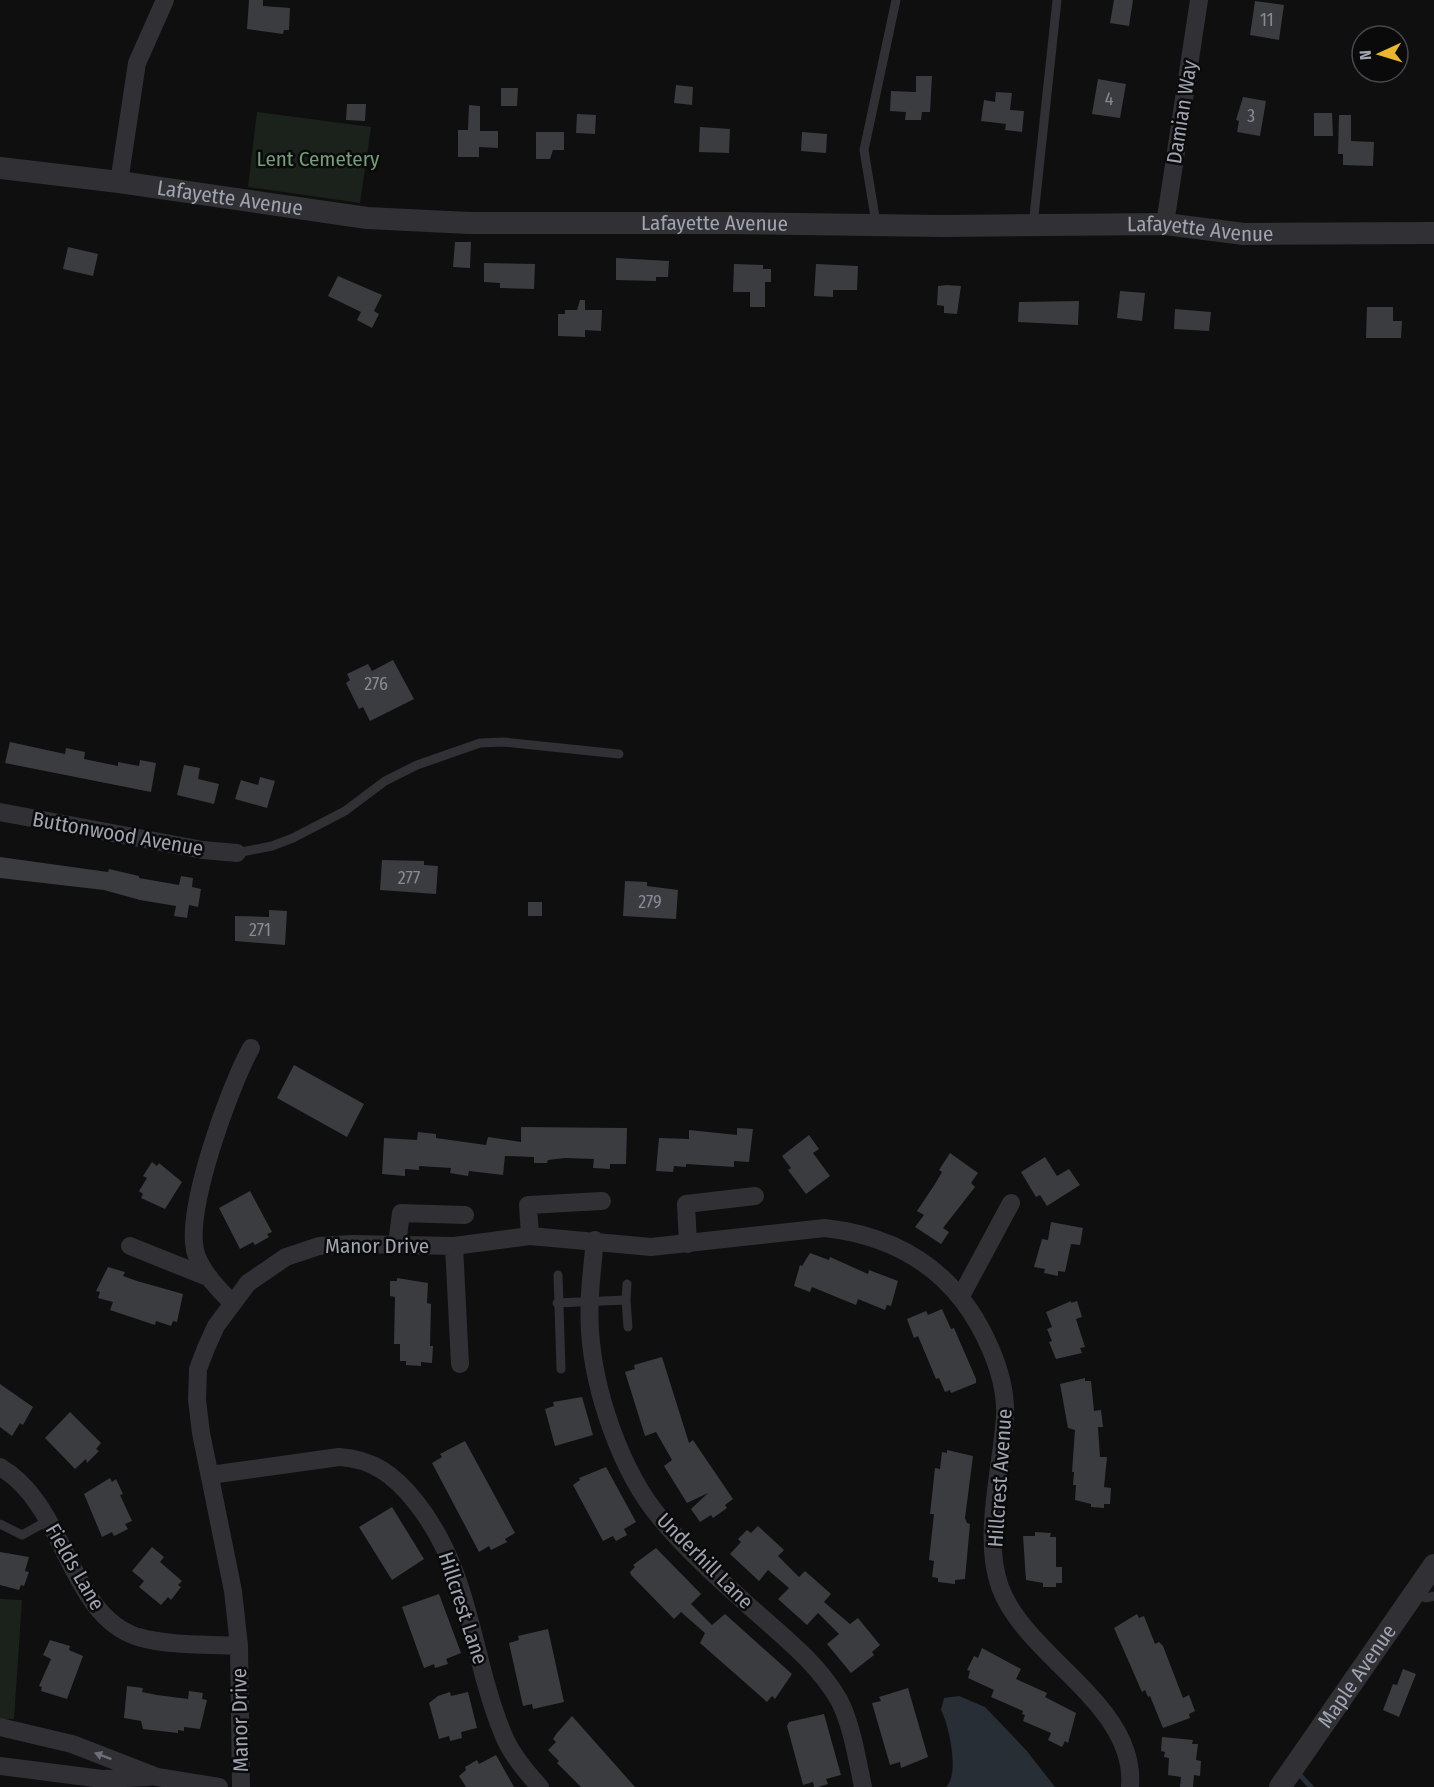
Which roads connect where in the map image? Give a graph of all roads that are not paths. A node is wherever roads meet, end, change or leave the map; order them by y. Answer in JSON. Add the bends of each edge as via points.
{"nodes":[{"id":1,"x":165,"y":0,"type":"edge"},
{"id":2,"x":896,"y":0,"type":"edge"},
{"id":3,"x":1057,"y":0,"type":"edge"},
{"id":4,"x":1199,"y":0,"type":"edge"},
{"id":5,"x":0,"y":168,"type":"edge"},
{"id":6,"x":119,"y":182,"type":"junction"},
{"id":7,"x":1165,"y":224,"type":"junction"},
{"id":8,"x":1033,"y":225,"type":"junction"},
{"id":9,"x":876,"y":226,"type":"junction"},
{"id":10,"x":1434,"y":233,"type":"edge"},
{"id":11,"x":619,"y":754,"type":"dead end"},
{"id":12,"x":0,"y":812,"type":"edge"},
{"id":13,"x":237,"y":853,"type":"joint"},
{"id":14,"x":251,"y":1048,"type":"dead end"},
{"id":15,"x":754,"y":1196,"type":"dead end"},
{"id":16,"x":602,"y":1202,"type":"dead end"},
{"id":17,"x":1011,"y":1203,"type":"dead end"},
{"id":18,"x":465,"y":1215,"type":"dead end"},
{"id":19,"x":530,"y":1236,"type":"junction"},
{"id":20,"x":595,"y":1240,"type":"junction"},
{"id":21,"x":397,"y":1244,"type":"junction"},
{"id":22,"x":688,"y":1244,"type":"junction"},
{"id":23,"x":130,"y":1246,"type":"dead end"},
{"id":24,"x":454,"y":1246,"type":"junction"},
{"id":25,"x":558,"y":1275,"type":"dead end"},
{"id":26,"x":210,"y":1278,"type":"junction"},
{"id":27,"x":627,"y":1284,"type":"dead end"},
{"id":28,"x":961,"y":1296,"type":"junction"},
{"id":29,"x":626,"y":1300,"type":"junction"},
{"id":30,"x":590,"y":1301,"type":"junction"},
{"id":31,"x":232,"y":1303,"type":"junction"},
{"id":32,"x":557,"y":1303,"type":"junction"},
{"id":33,"x":628,"y":1328,"type":"dead end"},
{"id":34,"x":988,"y":1343,"type":"joint"},
{"id":35,"x":460,"y":1364,"type":"dead end"},
{"id":36,"x":561,"y":1369,"type":"dead end"},
{"id":37,"x":0,"y":1467,"type":"edge"},
{"id":38,"x":210,"y":1475,"type":"junction"},
{"id":39,"x":49,"y":1520,"type":"junction"},
{"id":40,"x":0,"y":1524,"type":"edge"},
{"id":41,"x":1434,"y":1565,"type":"edge"},
{"id":42,"x":1424,"y":1595,"type":"edge"},
{"id":43,"x":239,"y":1646,"type":"junction"},
{"id":44,"x":0,"y":1727,"type":"edge"},
{"id":45,"x":0,"y":1766,"type":"edge"},
{"id":46,"x":156,"y":1782,"type":"edge"},
{"id":47,"x":219,"y":1787,"type":"edge"},
{"id":48,"x":241,"y":1787,"type":"edge"},
{"id":49,"x":540,"y":1787,"type":"edge"},
{"id":50,"x":863,"y":1787,"type":"edge"},
{"id":51,"x":1130,"y":1787,"type":"edge"},
{"id":52,"x":1280,"y":1787,"type":"edge"}],
"edges":[{"from":1,"to":6,"type":"street","via":[[137,63]]},
{"from":2,"to":9,"type":"lane","via":[[864,150]]},
{"from":3,"to":8,"type":"lane"},
{"from":4,"to":7,"type":"street","name":"Damian Way"},
{"from":5,"to":6,"type":"street","name":"Lafayette Avenue"},
{"from":6,"to":9,"type":"street","name":"Lafayette Avenue","via":[[367,218],[469,223]]},
{"from":7,"to":8,"type":"street","name":"Lafayette Avenue"},
{"from":7,"to":10,"type":"street","name":"Lafayette Avenue","via":[[1244,234]]},
{"from":8,"to":9,"type":"street","name":"Lafayette Avenue"},
{"from":11,"to":13,"type":"lane","via":[[480,743],[396,775],[345,811],[293,838]]},
{"from":12,"to":13,"type":"street","name":"Buttonwood Avenue"},
{"from":14,"to":26,"type":"street","via":[[227,1098],[196,1212],[196,1253]]},
{"from":15,"to":22,"type":"street","via":[[686,1204]]},
{"from":16,"to":19,"type":"street","via":[[528,1205]]},
{"from":17,"to":28,"type":"street"},
{"from":18,"to":21,"type":"street","via":[[401,1213]]},
{"from":19,"to":20,"type":"street","name":"Manor Drive"},
{"from":19,"to":24,"type":"street","name":"Manor Drive"},
{"from":20,"to":22,"type":"street","name":"Manor Drive","via":[[651,1246]]},
{"from":20,"to":30,"type":"street","name":"Underhill Lane"},
{"from":21,"to":24,"type":"street","name":"Manor Drive"},
{"from":21,"to":31,"type":"street","name":"Manor Drive","via":[[341,1244],[302,1250],[248,1283]]},
{"from":22,"to":28,"type":"street","name":"Manor Drive","via":[[795,1229],[850,1231],[913,1256]]},
{"from":23,"to":26,"type":"street"},
{"from":24,"to":35,"type":"street"},
{"from":25,"to":32,"type":"lane"},
{"from":26,"to":31,"type":"street"},
{"from":27,"to":29,"type":"lane"},
{"from":28,"to":34,"type":"street","name":"Manor Drive"},
{"from":29,"to":30,"type":"lane"},
{"from":29,"to":33,"type":"lane"},
{"from":30,"to":32,"type":"lane"},
{"from":30,"to":50,"type":"street","name":"Underhill Lane","via":[[593,1354],[604,1404],[618,1447],[638,1483],[667,1526],[795,1649],[839,1700]]},
{"from":31,"to":38,"type":"street","name":"Manor Drive","via":[[216,1326],[198,1370],[197,1400]]},
{"from":32,"to":36,"type":"lane"},
{"from":34,"to":51,"type":"street","name":"Hillcrest Avenue","via":[[1005,1396],[993,1539],[1000,1587],[1025,1629],[1110,1721],[1131,1774]]},
{"from":37,"to":39,"type":"street","name":"Fields Lane","via":[[31,1492]]},
{"from":38,"to":43,"type":"street","name":"Manor Drive","via":[[233,1591]]},
{"from":38,"to":49,"type":"street","name":"Hillcrest Lane","via":[[339,1457],[372,1463],[397,1480],[431,1521],[453,1562],[504,1737]]},
{"from":39,"to":40,"type":"lane","via":[[22,1534]]},
{"from":39,"to":43,"type":"street","name":"Fields Lane","via":[[94,1605],[109,1622],[137,1636],[160,1641]]},
{"from":41,"to":42,"type":"street","name":"Maple Avenue"},
{"from":42,"to":52,"type":"street","name":"Maple Avenue"},
{"from":43,"to":48,"type":"street","name":"Manor Drive"},
{"from":46,"to":44,"type":"street","one_way":true,"via":[[72,1744]]},
{"from":45,"to":46,"type":"street"},
{"from":46,"to":47,"type":"street"}]}
